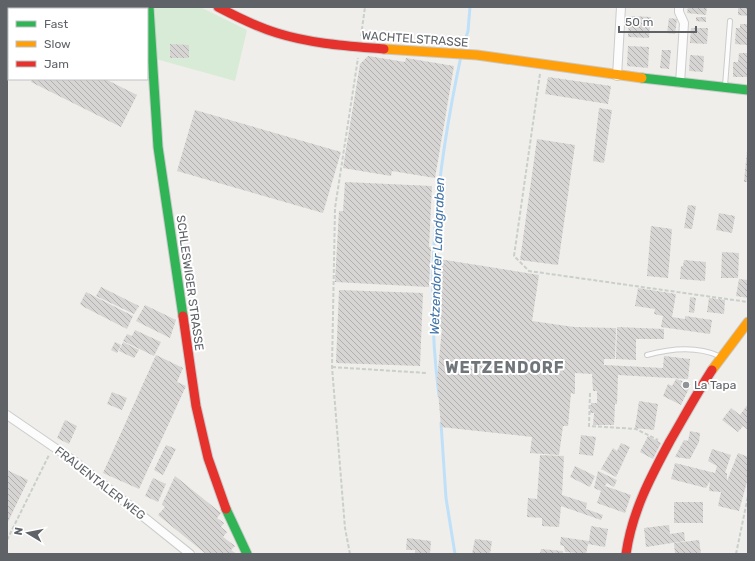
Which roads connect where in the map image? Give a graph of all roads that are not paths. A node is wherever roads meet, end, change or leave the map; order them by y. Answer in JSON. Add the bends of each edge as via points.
{"nodes":[{"id":1,"x":149,"y":7,"type":"edge"},
{"id":2,"x":218,"y":7,"type":"edge"},
{"id":3,"x":621,"y":7,"type":"edge"},
{"id":4,"x":679,"y":7,"type":"edge"},
{"id":5,"x":730,"y":21,"type":"dead end"},
{"id":6,"x":617,"y":76,"type":"junction"},
{"id":7,"x":680,"y":83,"type":"junction"},
{"id":8,"x":725,"y":88,"type":"junction"},
{"id":9,"x":748,"y":90,"type":"edge"},
{"id":10,"x":748,"y":322,"type":"edge"},
{"id":11,"x":647,"y":355,"type":"dead end"},
{"id":12,"x":721,"y":357,"type":"junction"},
{"id":13,"x":7,"y":415,"type":"edge"},
{"id":14,"x":190,"y":554,"type":"edge"},
{"id":15,"x":247,"y":554,"type":"edge"},
{"id":16,"x":626,"y":554,"type":"edge"}],
"edges":[{"from":1,"to":15,"type":"street","name":"SCHLESWIGER STRASSE","via":[[158,146],[196,406],[208,458],[226,510]]},
{"from":2,"to":6,"type":"street","name":"WACHTELSTRASSE","via":[[266,29],[320,43],[359,48],[468,54]]},
{"from":3,"to":6,"type":"street"},
{"from":4,"to":7,"type":"street","via":[[684,23]]},
{"from":5,"to":8,"type":"lane"},
{"from":6,"to":7,"type":"street","name":"WACHTELSTRASSE"},
{"from":7,"to":8,"type":"street","name":"WACHTELSTRASSE"},
{"from":8,"to":9,"type":"street","name":"WACHTELSTRASSE"},
{"from":10,"to":12,"type":"street"},
{"from":11,"to":12,"type":"lane","via":[[688,350],[704,351]]},
{"from":12,"to":16,"type":"street","via":[[668,444],[636,509]]},
{"from":13,"to":14,"type":"street","name":"FRAUENTALER WEG","via":[[74,461]]}]}
